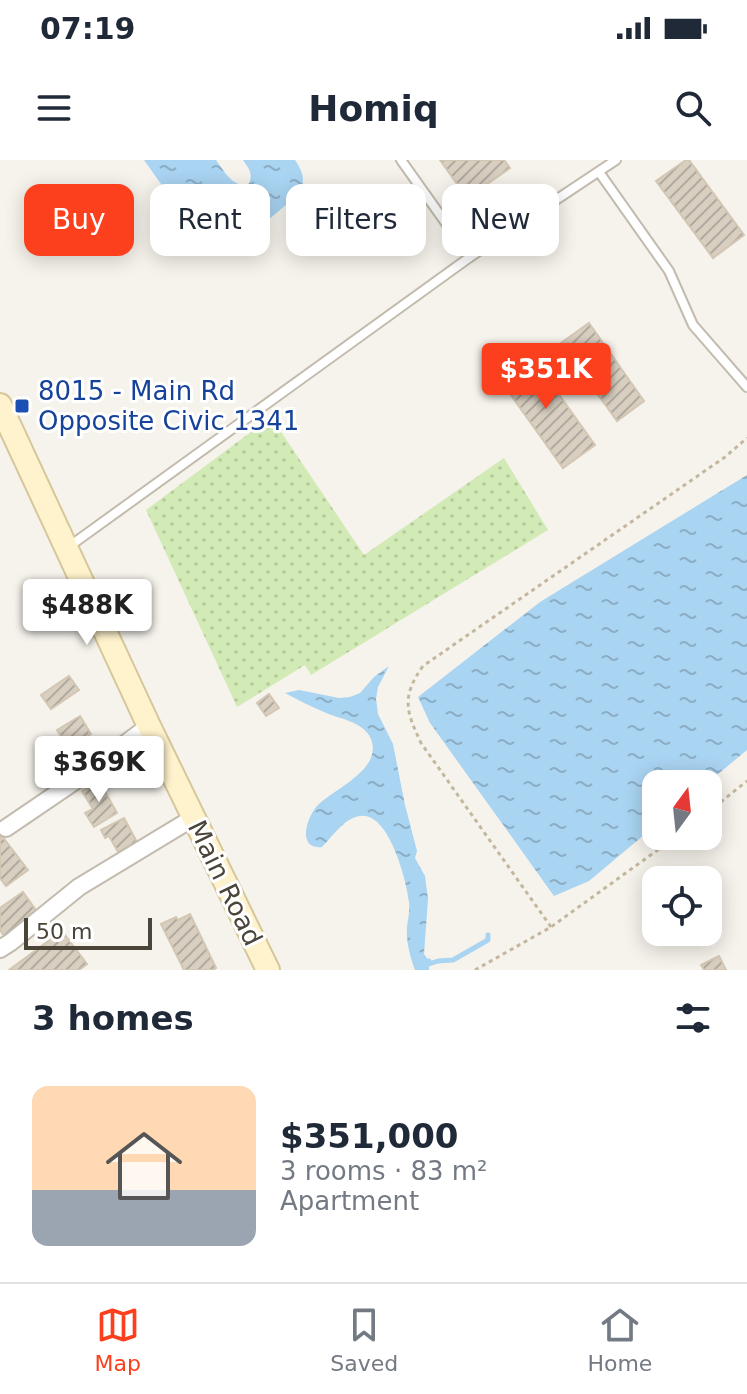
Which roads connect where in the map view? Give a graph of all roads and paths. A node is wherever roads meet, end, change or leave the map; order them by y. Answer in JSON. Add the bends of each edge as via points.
{"nodes":[{"id":1,"x":401,"y":160,"type":"edge"},
{"id":2,"x":616,"y":160,"type":"edge"},
{"id":3,"x":599,"y":172,"type":"junction"},
{"id":4,"x":470,"y":257,"type":"junction"},
{"id":5,"x":747,"y":387,"type":"edge"},
{"id":6,"x":0,"y":405,"type":"edge"},
{"id":7,"x":747,"y":438,"type":"edge"},
{"id":8,"x":67,"y":549,"type":"junction"},
{"id":9,"x":149,"y":726,"type":"junction"},
{"id":10,"x":747,"y":781,"type":"edge"},
{"id":11,"x":722,"y":801,"type":"edge"},
{"id":12,"x":193,"y":818,"type":"junction"},
{"id":13,"x":6,"y":828,"type":"dead end"},
{"id":14,"x":658,"y":850,"type":"edge"},
{"id":15,"x":551,"y":927,"type":"junction"},
{"id":16,"x":0,"y":949,"type":"edge"},
{"id":17,"x":268,"y":970,"type":"edge"},
{"id":18,"x":475,"y":970,"type":"edge"}],
"edges":[{"from":1,"to":4,"type":"lane"},
{"from":2,"to":3,"type":"lane"},
{"from":3,"to":4,"type":"lane"},
{"from":3,"to":5,"type":"lane","via":[[669,271],[693,325]]},
{"from":4,"to":8,"type":"lane"},
{"from":6,"to":8,"type":"main road","name":"Main Road"},
{"from":7,"to":15,"type":"path","via":[[423,666],[413,680],[409,717],[421,743]]},
{"from":8,"to":9,"type":"main road","name":"Main Road"},
{"from":9,"to":12,"type":"main road","name":"Main Road"},
{"from":9,"to":13,"type":"street"},
{"from":10,"to":11,"type":"path"},
{"from":12,"to":16,"type":"street","via":[[79,887]]},
{"from":12,"to":17,"type":"main road","name":"Main Road"},
{"from":14,"to":15,"type":"path"},
{"from":15,"to":18,"type":"path"}]}
